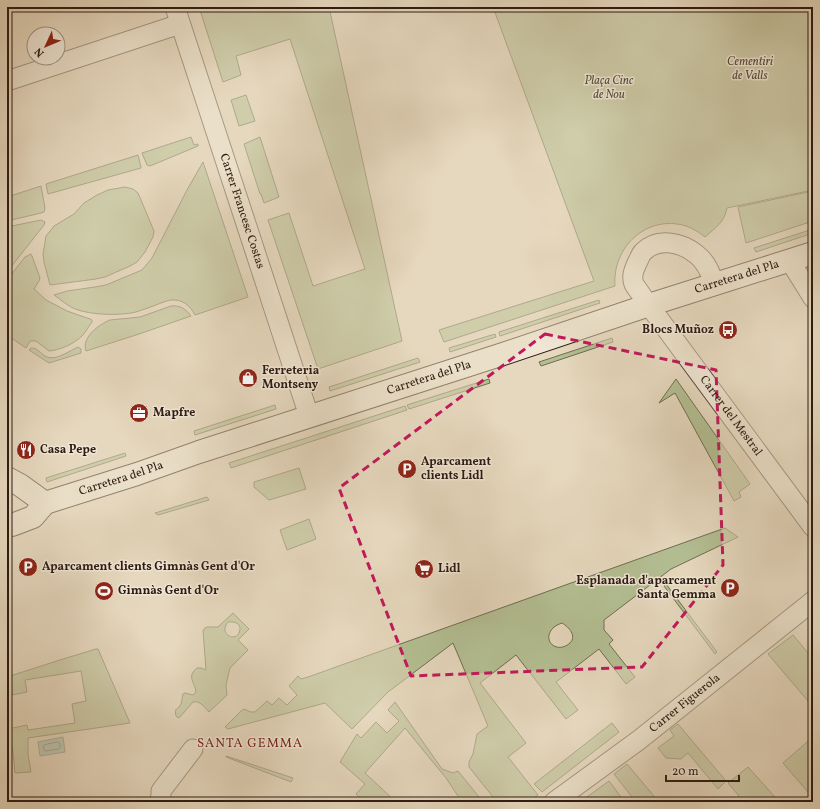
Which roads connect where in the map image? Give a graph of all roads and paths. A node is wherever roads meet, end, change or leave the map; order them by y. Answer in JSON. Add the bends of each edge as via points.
{"nodes":[{"id":1,"x":177,"y":16,"type":"edge"},
{"id":2,"x":7,"y":81,"type":"edge"},
{"id":3,"x":813,"y":253,"type":"edge"},
{"id":4,"x":790,"y":261,"type":"junction"},
{"id":5,"x":715,"y":285,"type":"junction"},
{"id":6,"x":813,"y":298,"type":"edge"},
{"id":7,"x":649,"y":305,"type":"junction"},
{"id":8,"x":309,"y":416,"type":"junction"},
{"id":9,"x":7,"y":478,"type":"edge"},
{"id":10,"x":45,"y":503,"type":"junction"},
{"id":11,"x":7,"y":524,"type":"edge"},
{"id":12,"x":813,"y":527,"type":"edge"},
{"id":13,"x":813,"y":601,"type":"edge"},
{"id":14,"x":193,"y":749,"type":"dead end"},
{"id":15,"x":158,"y":802,"type":"edge"},
{"id":16,"x":554,"y":802,"type":"edge"}],
"edges":[{"from":1,"to":2,"type":"street"},
{"from":1,"to":8,"type":"street","name":"Carrer Francesc Costas"},
{"from":3,"to":4,"type":"main road","name":"Carretera del Pla"},
{"from":4,"to":5,"type":"main road","name":"Carretera del Pla"},
{"from":4,"to":6,"type":"street"},
{"from":5,"to":7,"type":"main road","name":"Carretera del Pla"},
{"from":5,"to":7,"type":"street","name":"Carrer del Mestral","via":[[709,270],[696,254],[670,242],[652,245],[642,253],[633,270],[634,285]]},
{"from":7,"to":8,"type":"main road","name":"Carretera del Pla"},
{"from":7,"to":12,"type":"street","name":"Carrer del Mestral"},
{"from":8,"to":10,"type":"main road","name":"Carretera del Pla"},
{"from":9,"to":10,"type":"main road"},
{"from":10,"to":11,"type":"main road","via":[[33,517],[12,525]]},
{"from":13,"to":16,"type":"street","name":"Carrer Figuerola","via":[[639,740]]},
{"from":14,"to":15,"type":"street","via":[[161,791]]}]}
